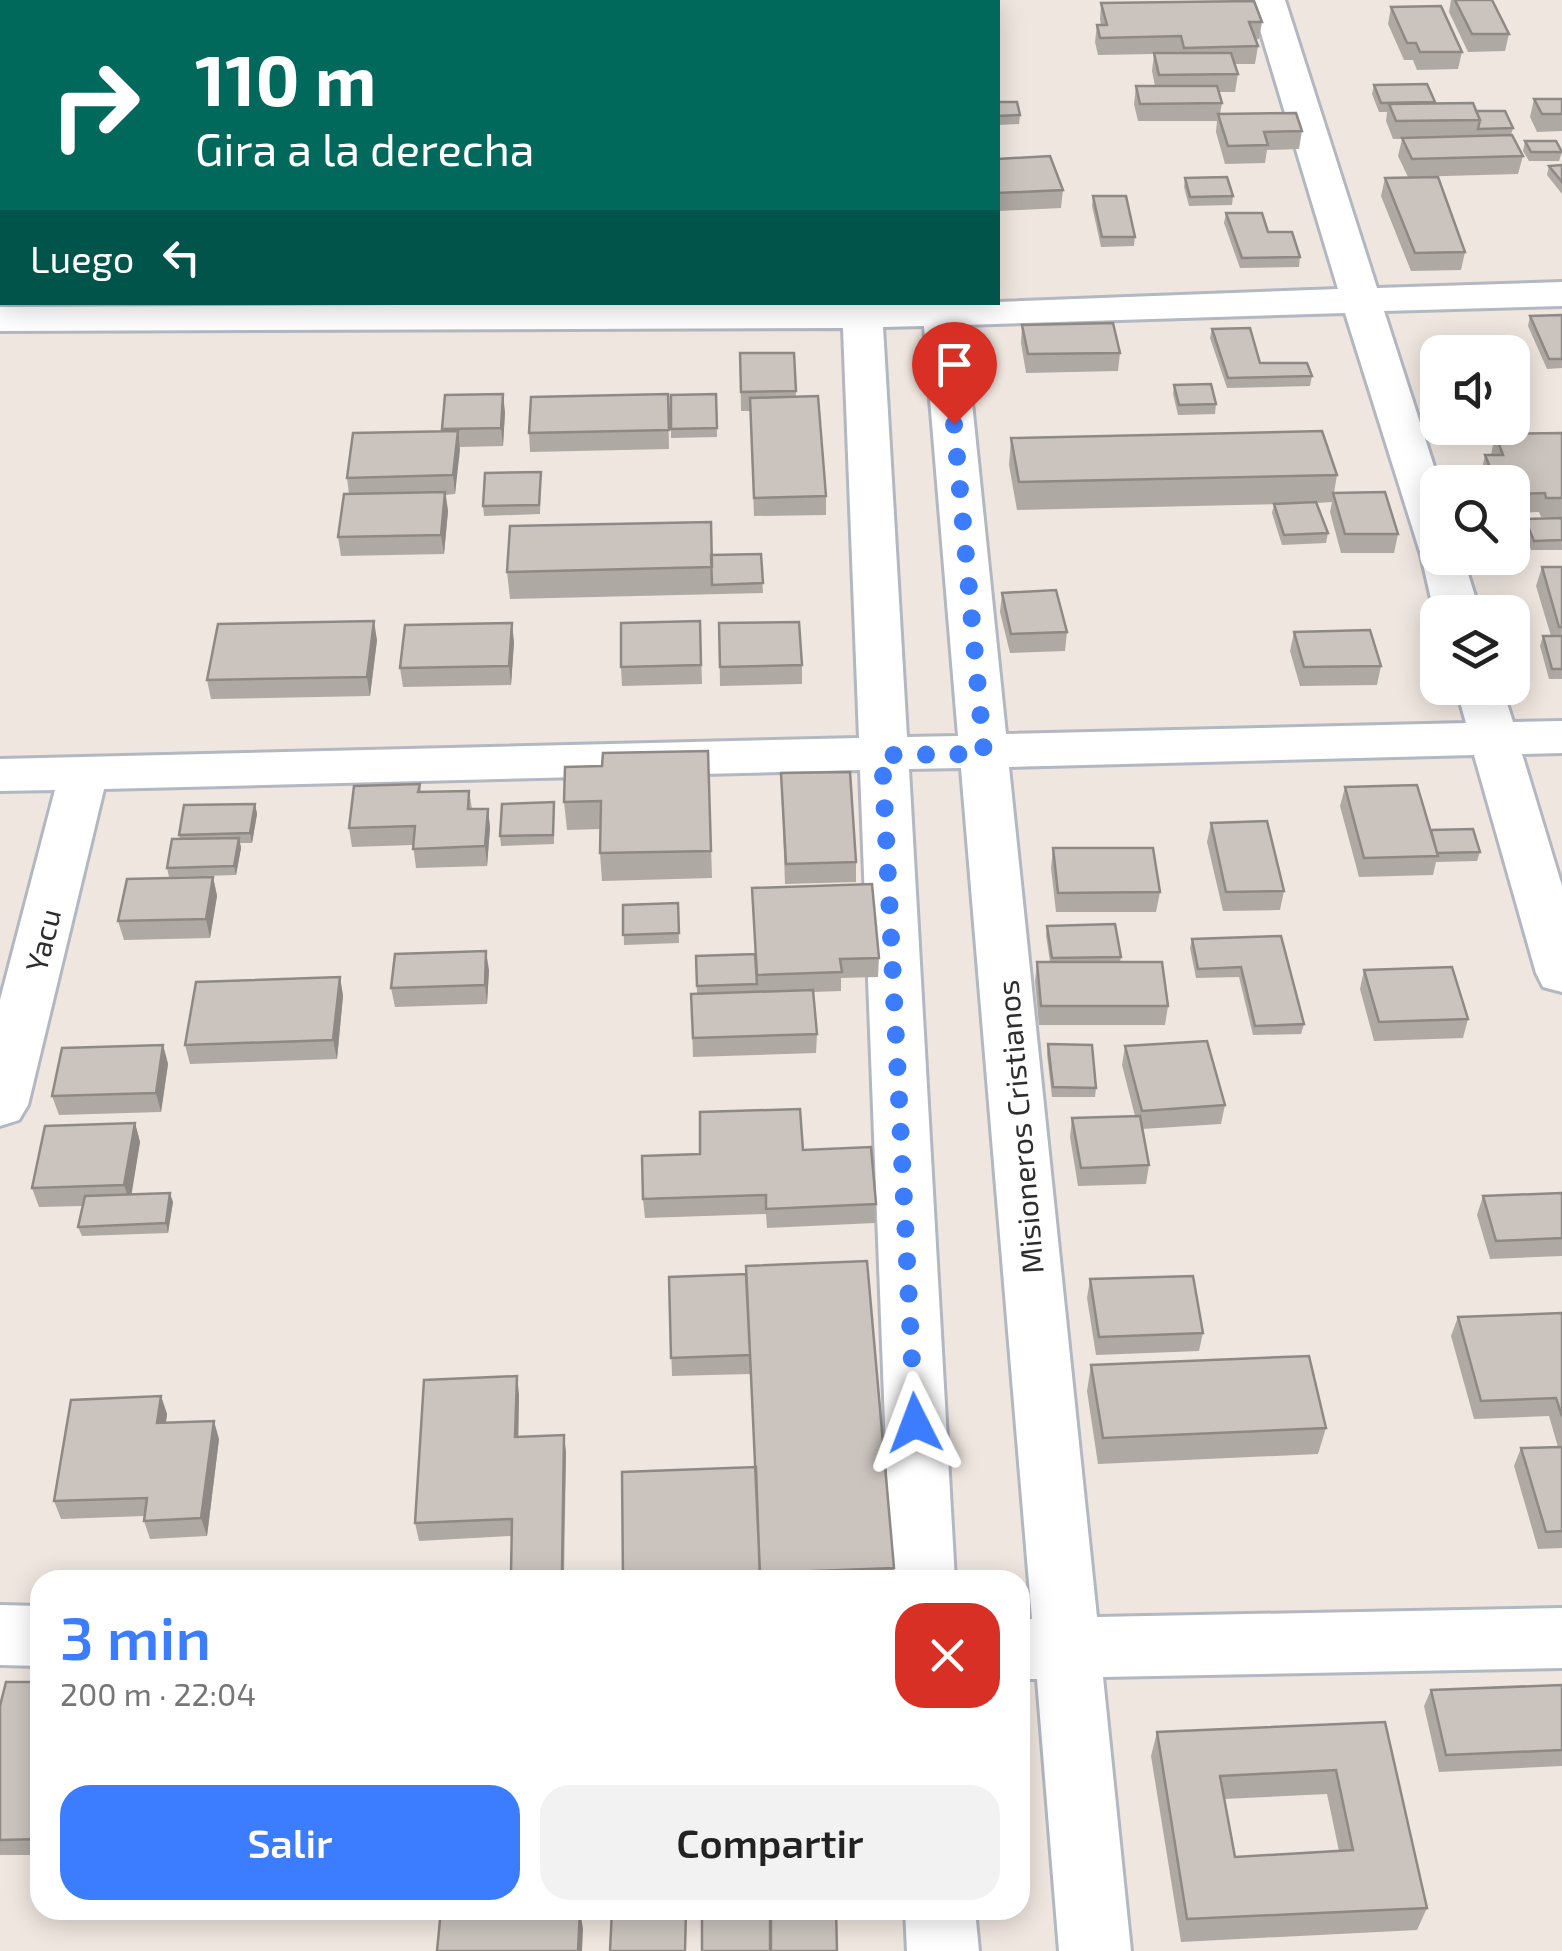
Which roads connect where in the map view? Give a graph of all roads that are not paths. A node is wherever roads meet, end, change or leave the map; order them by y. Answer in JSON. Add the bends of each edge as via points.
{"nodes":[{"id":1,"x":1268,"y":0,"type":"edge"},
{"id":2,"x":1562,"y":294,"type":"edge"},
{"id":3,"x":1364,"y":300,"type":"junction"},
{"id":4,"x":943,"y":308,"type":"edge"},
{"id":5,"x":863,"y":309,"type":"edge"},
{"id":6,"x":214,"y":310,"type":"edge"},
{"id":7,"x":0,"y":319,"type":"edge"},
{"id":8,"x":1420,"y":487,"type":"edge"},
{"id":9,"x":1484,"y":705,"type":"edge"},
{"id":10,"x":1562,"y":737,"type":"edge"},
{"id":11,"x":1494,"y":738,"type":"junction"},
{"id":12,"x":984,"y":754,"type":"junction"},
{"id":13,"x":882,"y":755,"type":"junction"},
{"id":14,"x":0,"y":775,"type":"edge"},
{"id":15,"x":83,"y":775,"type":"junction"},
{"id":16,"x":1562,"y":974,"type":"edge"},
{"id":17,"x":0,"y":1105,"type":"edge"},
{"id":18,"x":922,"y":1570,"type":"edge"},
{"id":19,"x":0,"y":1635,"type":"edge"},
{"id":20,"x":30,"y":1636,"type":"edge"},
{"id":21,"x":1562,"y":1638,"type":"edge"},
{"id":22,"x":1044,"y":1648,"type":"edge"},
{"id":23,"x":941,"y":1920,"type":"edge"},
{"id":24,"x":943,"y":1951,"type":"edge"},
{"id":25,"x":1096,"y":1951,"type":"edge"}],
"edges":[{"from":1,"to":3,"type":"street"},
{"from":2,"to":3,"type":"street"},
{"from":3,"to":4,"type":"street"},
{"from":3,"to":8,"type":"street"},
{"from":4,"to":5,"type":"street"},
{"from":4,"to":12,"type":"street","name":"Misioneros Cristianos"},
{"from":5,"to":6,"type":"street"},
{"from":5,"to":13,"type":"street"},
{"from":6,"to":7,"type":"street"},
{"from":9,"to":11,"type":"street"},
{"from":10,"to":11,"type":"street"},
{"from":11,"to":12,"type":"street"},
{"from":11,"to":16,"type":"street"},
{"from":12,"to":13,"type":"street"},
{"from":12,"to":22,"type":"street","name":"Misioneros Cristianos"},
{"from":13,"to":15,"type":"street"},
{"from":13,"to":18,"type":"street"},
{"from":14,"to":15,"type":"street"},
{"from":15,"to":17,"type":"street","name":"Yacu"},
{"from":19,"to":20,"type":"street"},
{"from":21,"to":22,"type":"street"},
{"from":22,"to":25,"type":"street","name":"Misioneros Cristianos"},
{"from":23,"to":24,"type":"street"}]}
